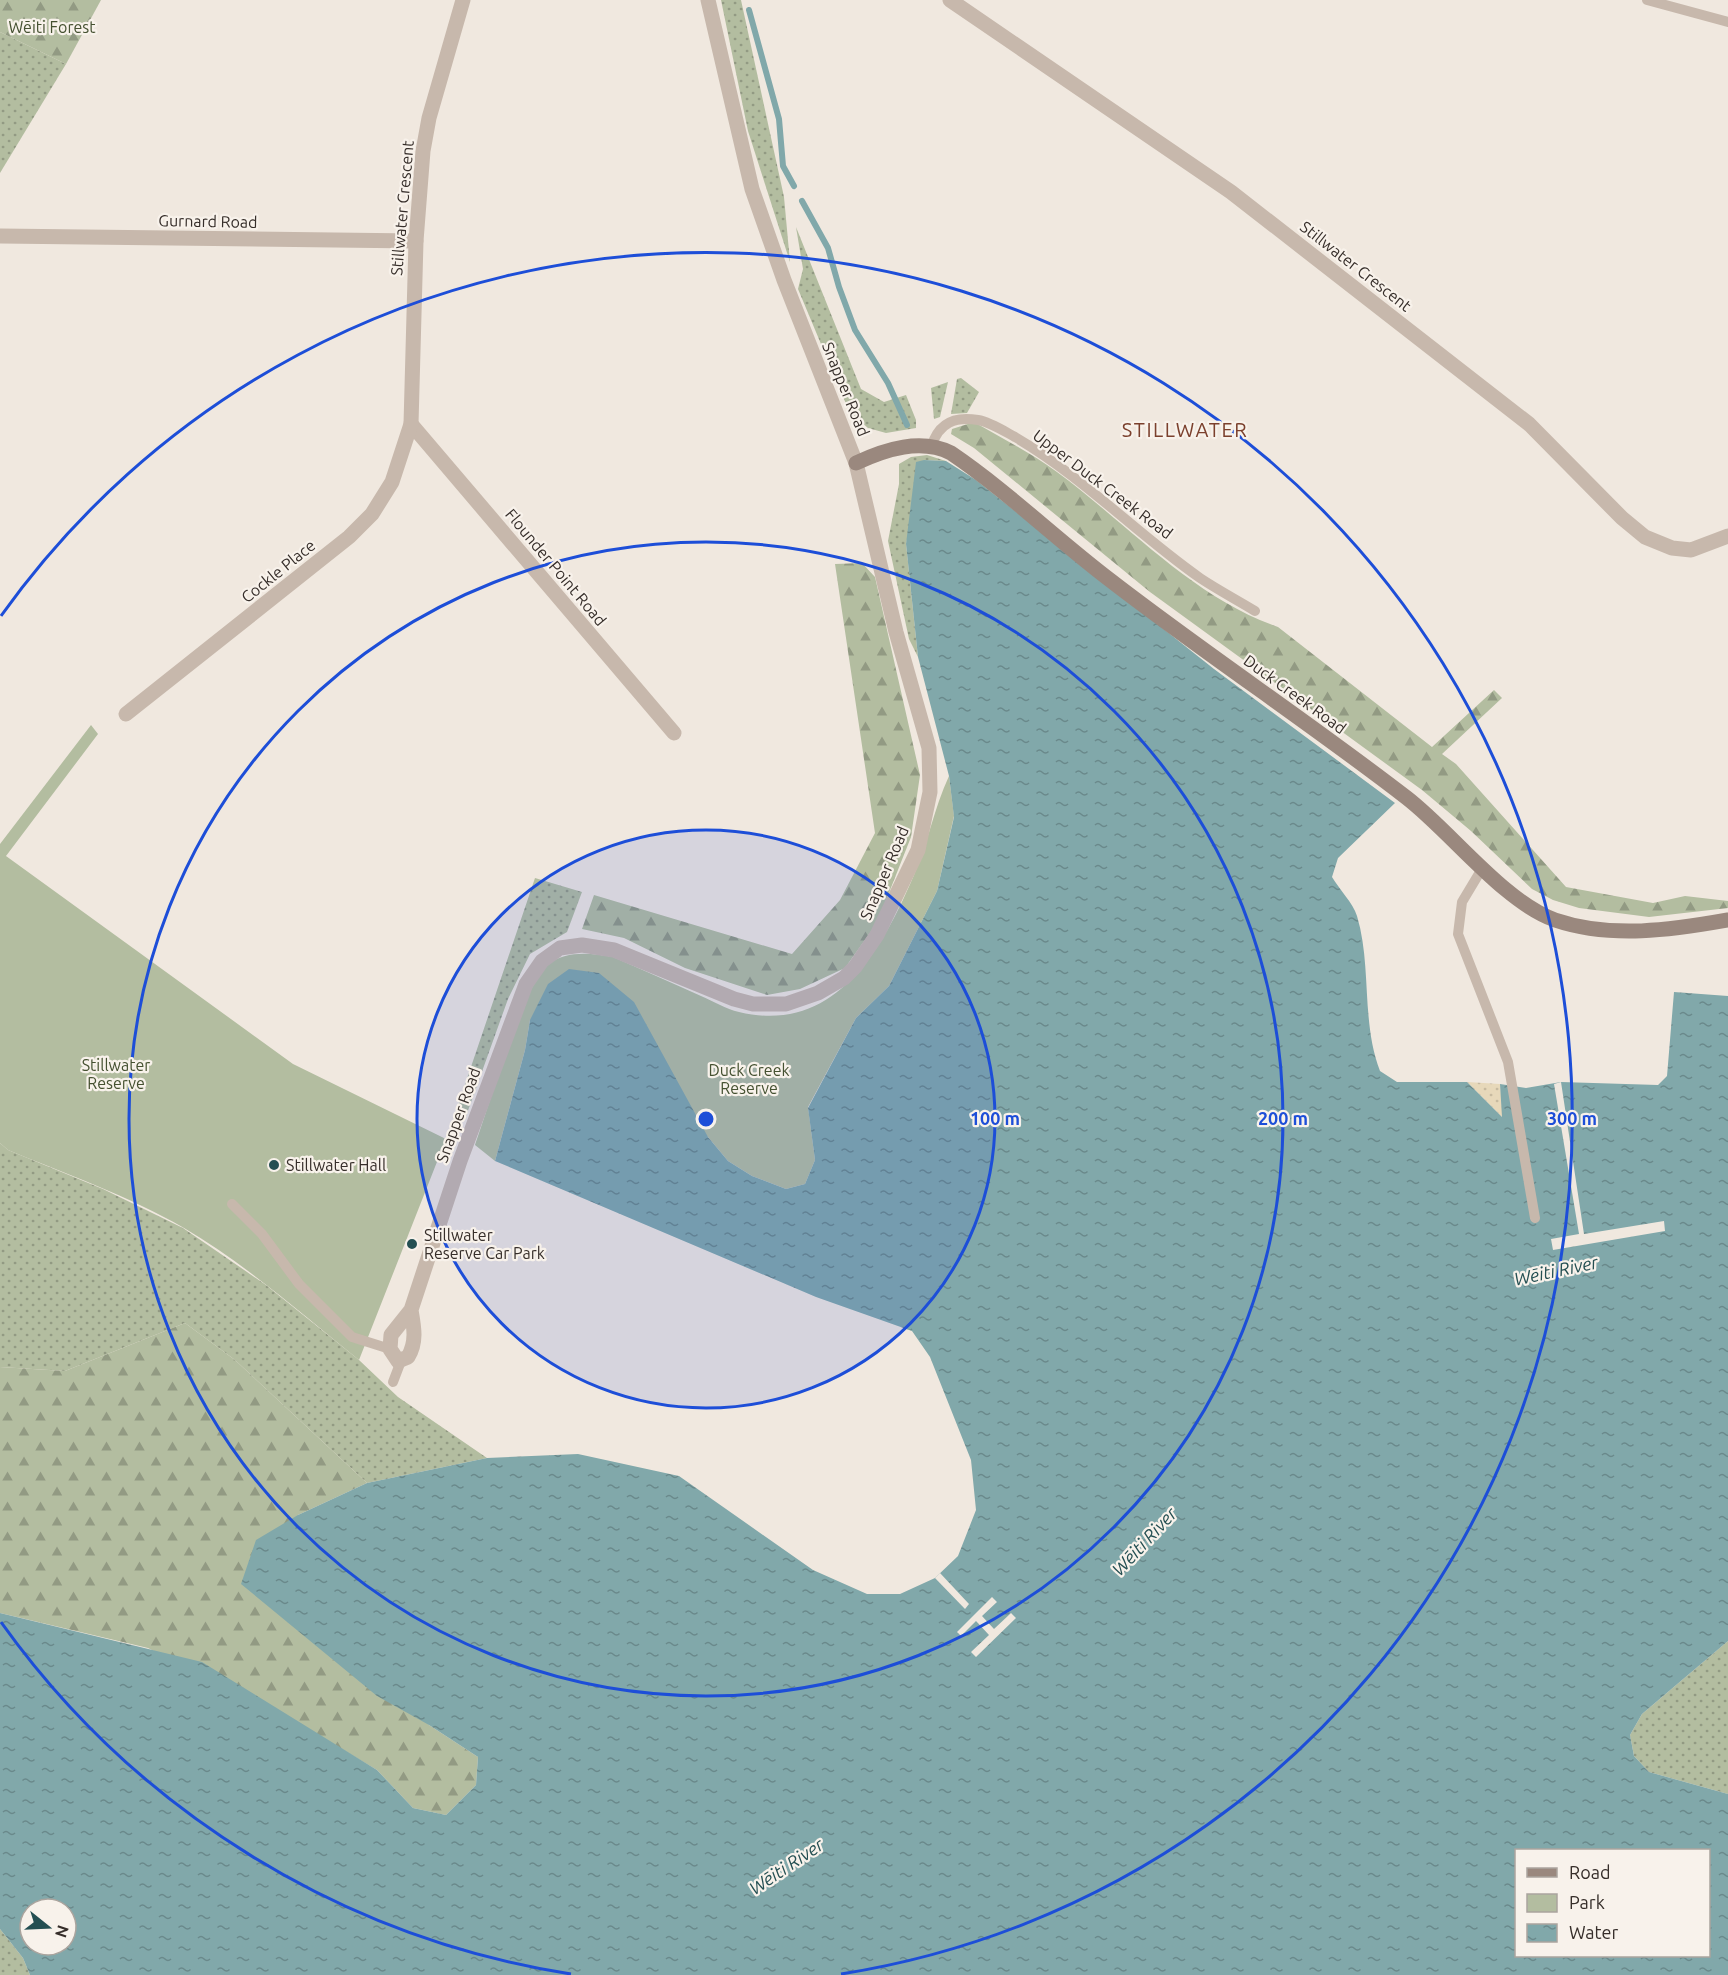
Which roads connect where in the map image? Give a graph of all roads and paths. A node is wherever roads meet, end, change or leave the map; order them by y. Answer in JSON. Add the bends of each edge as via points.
{"nodes":[{"id":1,"x":463,"y":0,"type":"edge"},
{"id":2,"x":708,"y":0,"type":"edge"},
{"id":3,"x":950,"y":0,"type":"edge"},
{"id":4,"x":1647,"y":0,"type":"edge"},
{"id":5,"x":1728,"y":22,"type":"edge"},
{"id":6,"x":0,"y":236,"type":"edge"},
{"id":7,"x":416,"y":241,"type":"junction"},
{"id":8,"x":411,"y":424,"type":"junction"},
{"id":9,"x":932,"y":445,"type":"junction"},
{"id":10,"x":856,"y":463,"type":"junction"},
{"id":11,"x":1728,"y":536,"type":"edge"},
{"id":12,"x":1255,"y":611,"type":"dead end"},
{"id":13,"x":126,"y":714,"type":"dead end"},
{"id":14,"x":674,"y":733,"type":"dead end"},
{"id":15,"x":1483,"y":867,"type":"junction"},
{"id":16,"x":1728,"y":920,"type":"edge"},
{"id":17,"x":232,"y":1204,"type":"dead end"},
{"id":18,"x":1534,"y":1218,"type":"dead end"},
{"id":19,"x":411,"y":1310,"type":"junction"},
{"id":20,"x":390,"y":1349,"type":"junction"},
{"id":21,"x":401,"y":1361,"type":"junction"},
{"id":22,"x":393,"y":1382,"type":"dead end"}],
"edges":[{"from":1,"to":7,"type":"street","name":"Stillwater Crescent","via":[[429,118]]},
{"from":2,"to":10,"type":"street","name":"Snapper Road","via":[[752,189]]},
{"from":3,"to":11,"type":"street","name":"Stillwater Crescent","via":[[1231,192],[1529,424],[1645,537],[1672,548],[1691,550]]},
{"from":4,"to":5,"type":"lane"},
{"from":6,"to":7,"type":"street","name":"Gurnard Road"},
{"from":7,"to":8,"type":"street","name":"Stillwater Crescent"},
{"from":8,"to":13,"type":"street","name":"Cockle Place","via":[[392,482],[372,514],[349,537]]},
{"from":8,"to":14,"type":"street","name":"Flounder Point Road"},
{"from":9,"to":10,"type":"street","via":[[888,451]]},
{"from":9,"to":12,"type":"lane","name":"Upper Duck Creek Road","via":[[944,424],[961,419],[980,420],[999,428],[1066,471],[1200,578]]},
{"from":9,"to":15,"type":"street","name":"Duck Creek Road","via":[[962,461],[1109,580],[1408,799]]},
{"from":10,"to":19,"type":"street","name":"Snapper Road","via":[[931,762],[928,804],[918,850],[877,935],[844,978],[818,993],[786,1004],[753,1004],[734,999],[595,945],[575,945],[551,954],[534,972],[520,997]]},
{"from":15,"to":16,"type":"street","name":"Duck Creek Road","via":[[1532,909],[1577,925],[1662,931]]},
{"from":15,"to":18,"type":"lane","via":[[1462,902],[1458,934],[1508,1062]]},
{"from":17,"to":20,"type":"lane","via":[[262,1234],[299,1284],[352,1337]]},
{"from":19,"to":20,"type":"street","name":"Snapper Road","via":[[395,1329]]},
{"from":19,"to":21,"type":"street","name":"Snapper Road","via":[[415,1338],[411,1352]]},
{"from":20,"to":21,"type":"street","via":[[395,1359]]},
{"from":21,"to":22,"type":"lane"}]}
